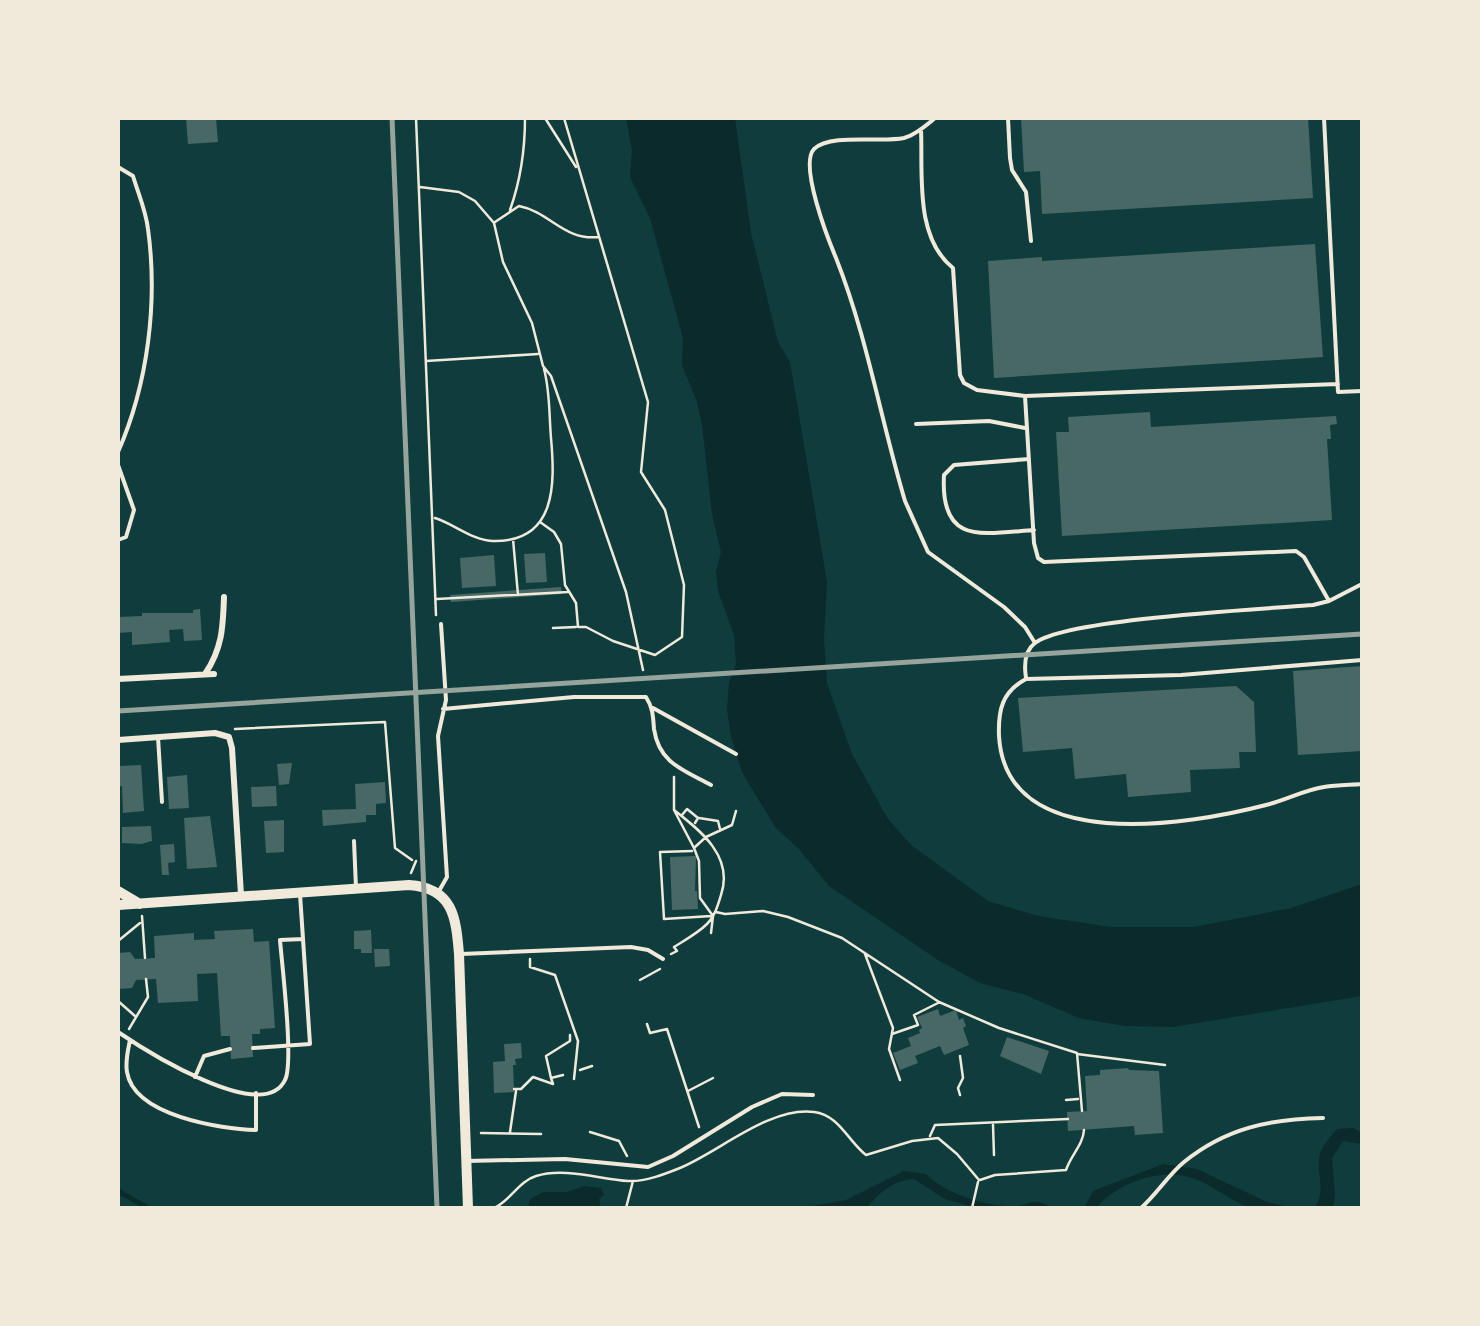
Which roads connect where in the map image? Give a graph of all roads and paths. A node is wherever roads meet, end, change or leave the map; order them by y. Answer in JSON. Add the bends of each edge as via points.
{"nodes":[{"id":1,"x":416,"y":118,"type":"edge"},
{"id":2,"x":525,"y":118,"type":"edge"},
{"id":3,"x":545,"y":118,"type":"edge"},
{"id":4,"x":564,"y":118,"type":"edge"},
{"id":5,"x":936,"y":118,"type":"edge"},
{"id":6,"x":1008,"y":118,"type":"edge"},
{"id":7,"x":1324,"y":118,"type":"edge"},
{"id":8,"x":920,"y":129,"type":"junction"},
{"id":9,"x":118,"y":166,"type":"edge"},
{"id":10,"x":579,"y":171,"type":"junction"},
{"id":11,"x":420,"y":188,"type":"junction"},
{"id":12,"x":510,"y":211,"type":"junction"},
{"id":13,"x":494,"y":223,"type":"junction"},
{"id":14,"x":599,"y":237,"type":"junction"},
{"id":15,"x":1032,"y":242,"type":"dead end"},
{"id":16,"x":540,"y":354,"type":"junction"},
{"id":17,"x":425,"y":361,"type":"junction"},
{"id":18,"x":543,"y":366,"type":"junction"},
{"id":19,"x":1338,"y":384,"type":"junction"},
{"id":20,"x":1362,"y":392,"type":"edge"},
{"id":21,"x":1025,"y":396,"type":"junction"},
{"id":22,"x":916,"y":424,"type":"dead end"},
{"id":23,"x":1027,"y":428,"type":"junction"},
{"id":24,"x":118,"y":452,"type":"edge"},
{"id":25,"x":1029,"y":459,"type":"junction"},
{"id":26,"x":118,"y":465,"type":"edge"},
{"id":27,"x":434,"y":517,"type":"junction"},
{"id":28,"x":540,"y":522,"type":"junction"},
{"id":29,"x":1034,"y":530,"type":"junction"},
{"id":30,"x":513,"y":538,"type":"junction"},
{"id":31,"x":118,"y":540,"type":"edge"},
{"id":32,"x":1362,"y":584,"type":"edge"},
{"id":33,"x":568,"y":592,"type":"junction"},
{"id":34,"x":518,"y":594,"type":"junction"},
{"id":35,"x":224,"y":598,"type":"dead end"},
{"id":36,"x":436,"y":600,"type":"junction"},
{"id":37,"x":1329,"y":600,"type":"junction"},
{"id":38,"x":441,"y":624,"type":"joint"},
{"id":39,"x":578,"y":627,"type":"junction"},
{"id":40,"x":552,"y":628,"type":"dead end"},
{"id":41,"x":1035,"y":643,"type":"junction"},
{"id":42,"x":635,"y":646,"type":"junction"},
{"id":43,"x":1362,"y":660,"type":"edge"},
{"id":44,"x":643,"y":670,"type":"dead end"},
{"id":45,"x":118,"y":678,"type":"edge"},
{"id":46,"x":1026,"y":679,"type":"junction"},
{"id":47,"x":653,"y":708,"type":"junction"},
{"id":48,"x":443,"y":709,"type":"junction"},
{"id":49,"x":158,"y":737,"type":"junction"},
{"id":50,"x":228,"y":737,"type":"junction"},
{"id":51,"x":118,"y":740,"type":"edge"},
{"id":52,"x":736,"y":754,"type":"dead end"},
{"id":53,"x":674,"y":765,"type":"junction"},
{"id":54,"x":711,"y":784,"type":"dead end"},
{"id":55,"x":1362,"y":784,"type":"edge"},
{"id":56,"x":162,"y":802,"type":"dead end"},
{"id":57,"x":674,"y":810,"type":"junction"},
{"id":58,"x":736,"y":810,"type":"dead end"},
{"id":59,"x":682,"y":816,"type":"junction"},
{"id":60,"x":698,"y":818,"type":"junction"},
{"id":61,"x":694,"y":826,"type":"junction"},
{"id":62,"x":720,"y":830,"type":"junction"},
{"id":63,"x":706,"y":837,"type":"junction"},
{"id":64,"x":354,"y":841,"type":"dead end"},
{"id":65,"x":695,"y":849,"type":"junction"},
{"id":66,"x":412,"y":860,"type":"dead end"},
{"id":67,"x":356,"y":888,"type":"junction"},
{"id":68,"x":118,"y":891,"type":"edge"},
{"id":69,"x":300,"y":891,"type":"junction"},
{"id":70,"x":438,"y":892,"type":"junction"},
{"id":71,"x":241,"y":895,"type":"junction"},
{"id":72,"x":141,"y":904,"type":"junction"},
{"id":73,"x":118,"y":906,"type":"edge"},
{"id":74,"x":714,"y":914,"type":"junction"},
{"id":75,"x":142,"y":921,"type":"junction"},
{"id":76,"x":711,"y":933,"type":"dead end"},
{"id":77,"x":303,"y":939,"type":"junction"},
{"id":78,"x":118,"y":940,"type":"edge"},
{"id":79,"x":865,"y":953,"type":"junction"},
{"id":80,"x":459,"y":954,"type":"junction"},
{"id":81,"x":145,"y":958,"type":"dead end"},
{"id":82,"x":663,"y":959,"type":"joint"},
{"id":83,"x":667,"y":965,"type":"dead end"},
{"id":84,"x":530,"y":966,"type":"dead end"},
{"id":85,"x":146,"y":980,"type":"dead end"},
{"id":86,"x":640,"y":980,"type":"dead end"},
{"id":87,"x":118,"y":1001,"type":"edge"},
{"id":88,"x":939,"y":1002,"type":"junction"},
{"id":89,"x":136,"y":1017,"type":"junction"},
{"id":90,"x":647,"y":1024,"type":"dead end"},
{"id":91,"x":118,"y":1032,"type":"edge"},
{"id":92,"x":892,"y":1034,"type":"junction"},
{"id":93,"x":570,"y":1035,"type":"dead end"},
{"id":94,"x":127,"y":1038,"type":"junction"},
{"id":95,"x":287,"y":1046,"type":"junction"},
{"id":96,"x":253,"y":1048,"type":"dead end"},
{"id":97,"x":230,"y":1049,"type":"dead end"},
{"id":98,"x":1077,"y":1054,"type":"junction"},
{"id":99,"x":960,"y":1056,"type":"dead end"},
{"id":100,"x":1165,"y":1065,"type":"dead end"},
{"id":101,"x":592,"y":1066,"type":"dead end"},
{"id":102,"x":580,"y":1070,"type":"dead end"},
{"id":103,"x":563,"y":1075,"type":"dead end"},
{"id":104,"x":195,"y":1078,"type":"junction"},
{"id":105,"x":551,"y":1078,"type":"junction"},
{"id":106,"x":714,"y":1078,"type":"dead end"},
{"id":107,"x":574,"y":1079,"type":"dead end"},
{"id":108,"x":900,"y":1080,"type":"dead end"},
{"id":109,"x":256,"y":1092,"type":"junction"},
{"id":110,"x":686,"y":1092,"type":"junction"},
{"id":111,"x":813,"y":1095,"type":"dead end"},
{"id":112,"x":960,"y":1095,"type":"dead end"},
{"id":113,"x":1080,"y":1099,"type":"junction"},
{"id":114,"x":1066,"y":1100,"type":"dead end"},
{"id":115,"x":1082,"y":1111,"type":"dead end"},
{"id":116,"x":1323,"y":1118,"type":"dead end"},
{"id":117,"x":1068,"y":1119,"type":"dead end"},
{"id":118,"x":993,"y":1123,"type":"junction"},
{"id":119,"x":1084,"y":1130,"type":"dead end"},
{"id":120,"x":590,"y":1132,"type":"dead end"},
{"id":121,"x":481,"y":1133,"type":"dead end"},
{"id":122,"x":510,"y":1134,"type":"junction"},
{"id":123,"x":540,"y":1134,"type":"dead end"},
{"id":124,"x":702,"y":1138,"type":"junction"},
{"id":125,"x":930,"y":1138,"type":"junction"},
{"id":126,"x":994,"y":1154,"type":"dead end"},
{"id":127,"x":628,"y":1156,"type":"dead end"},
{"id":128,"x":466,"y":1160,"type":"junction"},
{"id":129,"x":633,"y":1181,"type":"junction"},
{"id":130,"x":978,"y":1183,"type":"junction"},
{"id":131,"x":468,"y":1208,"type":"edge"},
{"id":132,"x":494,"y":1208,"type":"edge"},
{"id":133,"x":626,"y":1208,"type":"edge"},
{"id":134,"x":972,"y":1208,"type":"edge"},
{"id":135,"x":1141,"y":1208,"type":"edge"}],
"edges":[{"from":1,"to":11,"type":"path"},
{"from":2,"to":12,"type":"path"},
{"from":3,"to":10,"type":"path"},
{"from":4,"to":10,"type":"path"},
{"from":5,"to":8,"type":"lane"},
{"from":6,"to":15,"type":"lane","via":[[1012,170],[1026,192]]},
{"from":7,"to":19,"type":"lane"},
{"from":8,"to":21,"type":"lane","via":[[927,232],[953,268],[960,375],[977,390]]},
{"from":8,"to":41,"type":"lane","via":[[906,138],[817,146],[809,167],[919,535],[928,552],[1004,608]]},
{"from":9,"to":24,"type":"lane","via":[[133,176],[148,227],[151,314],[140,388]]},
{"from":10,"to":14,"type":"path"},
{"from":11,"to":13,"type":"path","via":[[459,192]]},
{"from":11,"to":17,"type":"path"},
{"from":12,"to":13,"type":"path"},
{"from":12,"to":14,"type":"path","via":[[533,209],[582,238]]},
{"from":13,"to":16,"type":"path"},
{"from":14,"to":42,"type":"path","via":[[648,402],[640,472],[665,510],[684,585],[682,636],[660,654]]},
{"from":16,"to":17,"type":"path"},
{"from":16,"to":18,"type":"path"},
{"from":17,"to":27,"type":"path"},
{"from":18,"to":28,"type":"path","via":[[554,469]]},
{"from":18,"to":42,"type":"path","via":[[618,566]]},
{"from":19,"to":20,"type":"lane","via":[[1338,392]]},
{"from":19,"to":21,"type":"lane"},
{"from":21,"to":23,"type":"lane"},
{"from":22,"to":23,"type":"lane","via":[[989,421]]},
{"from":23,"to":25,"type":"lane"},
{"from":25,"to":29,"type":"lane"},
{"from":25,"to":29,"type":"lane","via":[[954,465],[944,475],[943,492],[949,518],[960,529]]},
{"from":26,"to":31,"type":"lane","via":[[134,510],[126,537]]},
{"from":27,"to":30,"type":"path","via":[[488,541]]},
{"from":27,"to":36,"type":"path"},
{"from":28,"to":30,"type":"path"},
{"from":28,"to":33,"type":"path","via":[[561,544]]},
{"from":29,"to":37,"type":"lane","via":[[1044,562],[1296,552]]},
{"from":30,"to":34,"type":"path"},
{"from":32,"to":37,"type":"lane"},
{"from":33,"to":34,"type":"path"},
{"from":33,"to":39,"type":"path"},
{"from":34,"to":36,"type":"path"},
{"from":35,"to":45,"type":"street","via":[[223,636],[210,674]]},
{"from":36,"to":38,"type":"path"},
{"from":37,"to":41,"type":"lane","via":[[1095,626]]},
{"from":38,"to":48,"type":"lane"},
{"from":39,"to":40,"type":"path"},
{"from":39,"to":42,"type":"path"},
{"from":41,"to":46,"type":"lane","via":[[1025,656]]},
{"from":42,"to":44,"type":"path"},
{"from":43,"to":46,"type":"lane"},
{"from":46,"to":55,"type":"lane","via":[[1000,707],[1000,744],[1016,787],[1066,817],[1106,823],[1193,820]]},
{"from":47,"to":48,"type":"lane","via":[[646,697],[574,697]]},
{"from":47,"to":52,"type":"lane"},
{"from":47,"to":53,"type":"lane","via":[[658,746]]},
{"from":48,"to":70,"type":"lane","via":[[438,736],[447,877]]},
{"from":49,"to":50,"type":"street"},
{"from":49,"to":51,"type":"street"},
{"from":49,"to":56,"type":"lane"},
{"from":50,"to":66,"type":"path","via":[[245,727],[385,722],[396,848]]},
{"from":50,"to":71,"type":"street"},
{"from":53,"to":54,"type":"lane"},
{"from":53,"to":57,"type":"path"},
{"from":57,"to":59,"type":"path"},
{"from":57,"to":65,"type":"path"},
{"from":58,"to":62,"type":"path","via":[[732,825]]},
{"from":59,"to":60,"type":"path","via":[[687,809]]},
{"from":59,"to":61,"type":"path"},
{"from":60,"to":61,"type":"path"},
{"from":60,"to":62,"type":"path","via":[[718,821]]},
{"from":61,"to":63,"type":"path"},
{"from":62,"to":63,"type":"path"},
{"from":63,"to":65,"type":"path"},
{"from":63,"to":74,"type":"path","via":[[724,871]]},
{"from":64,"to":67,"type":"lane"},
{"from":65,"to":74,"type":"path","via":[[700,898]]},
{"from":65,"to":74,"type":"path","via":[[660,852],[664,919]]},
{"from":67,"to":69,"type":"main road"},
{"from":67,"to":70,"type":"main road","via":[[410,885]]},
{"from":68,"to":72,"type":"main road"},
{"from":69,"to":71,"type":"main road"},
{"from":69,"to":77,"type":"lane"},
{"from":70,"to":80,"type":"main road","via":[[454,917]]},
{"from":71,"to":72,"type":"main road"},
{"from":72,"to":73,"type":"main road"},
{"from":72,"to":75,"type":"path"},
{"from":74,"to":76,"type":"path"},
{"from":74,"to":79,"type":"path","via":[[762,910]]},
{"from":74,"to":82,"type":"path"},
{"from":75,"to":78,"type":"path"},
{"from":75,"to":81,"type":"path"},
{"from":77,"to":95,"type":"lane","via":[[310,1044]]},
{"from":77,"to":95,"type":"lane","via":[[280,940]]},
{"from":79,"to":88,"type":"path"},
{"from":79,"to":92,"type":"path"},
{"from":80,"to":82,"type":"lane","via":[[632,947]]},
{"from":80,"to":128,"type":"main road"},
{"from":83,"to":86,"type":"path"},
{"from":84,"to":107,"type":"path","via":[[555,975],[560,985],[579,1047]]},
{"from":85,"to":89,"type":"path","via":[[148,998]]},
{"from":87,"to":89,"type":"path"},
{"from":88,"to":92,"type":"path","via":[[914,1014],[918,1025]]},
{"from":88,"to":98,"type":"path"},
{"from":89,"to":94,"type":"path"},
{"from":90,"to":110,"type":"path","via":[[650,1033],[666,1029]]},
{"from":91,"to":94,"type":"lane"},
{"from":92,"to":108,"type":"path","via":[[889,1049]]},
{"from":93,"to":105,"type":"path","via":[[546,1056]]},
{"from":94,"to":104,"type":"lane"},
{"from":94,"to":109,"type":"lane","via":[[127,1075],[135,1090],[184,1118],[256,1130]]},
{"from":95,"to":96,"type":"lane"},
{"from":95,"to":109,"type":"lane","via":[[284,1083]]},
{"from":97,"to":104,"type":"lane","via":[[204,1056]]},
{"from":98,"to":100,"type":"path"},
{"from":98,"to":113,"type":"path"},
{"from":99,"to":112,"type":"path"},
{"from":101,"to":102,"type":"path"},
{"from":103,"to":105,"type":"path"},
{"from":104,"to":109,"type":"lane"},
{"from":105,"to":122,"type":"path","via":[[553,1084],[533,1077],[515,1089]]},
{"from":106,"to":110,"type":"path"},
{"from":110,"to":124,"type":"path"},
{"from":111,"to":124,"type":"lane","via":[[782,1094]]},
{"from":113,"to":114,"type":"path"},
{"from":113,"to":115,"type":"path"},
{"from":116,"to":135,"type":"lane","via":[[1258,1122],[1231,1132],[1180,1164]]},
{"from":117,"to":118,"type":"path"},
{"from":118,"to":125,"type":"path","via":[[935,1125]]},
{"from":118,"to":126,"type":"path"},
{"from":119,"to":130,"type":"path","via":[[1066,1170],[994,1175]]},
{"from":120,"to":127,"type":"path","via":[[619,1140]]},
{"from":121,"to":122,"type":"path"},
{"from":122,"to":123,"type":"path"},
{"from":124,"to":128,"type":"lane","via":[[648,1167]]},
{"from":125,"to":129,"type":"path","via":[[866,1155],[831,1119],[801,1112],[676,1170]]},
{"from":125,"to":130,"type":"path","via":[[946,1144]]},
{"from":128,"to":131,"type":"main road"},
{"from":129,"to":132,"type":"path","via":[[540,1175]]},
{"from":129,"to":133,"type":"path"},
{"from":130,"to":134,"type":"path"}]}
